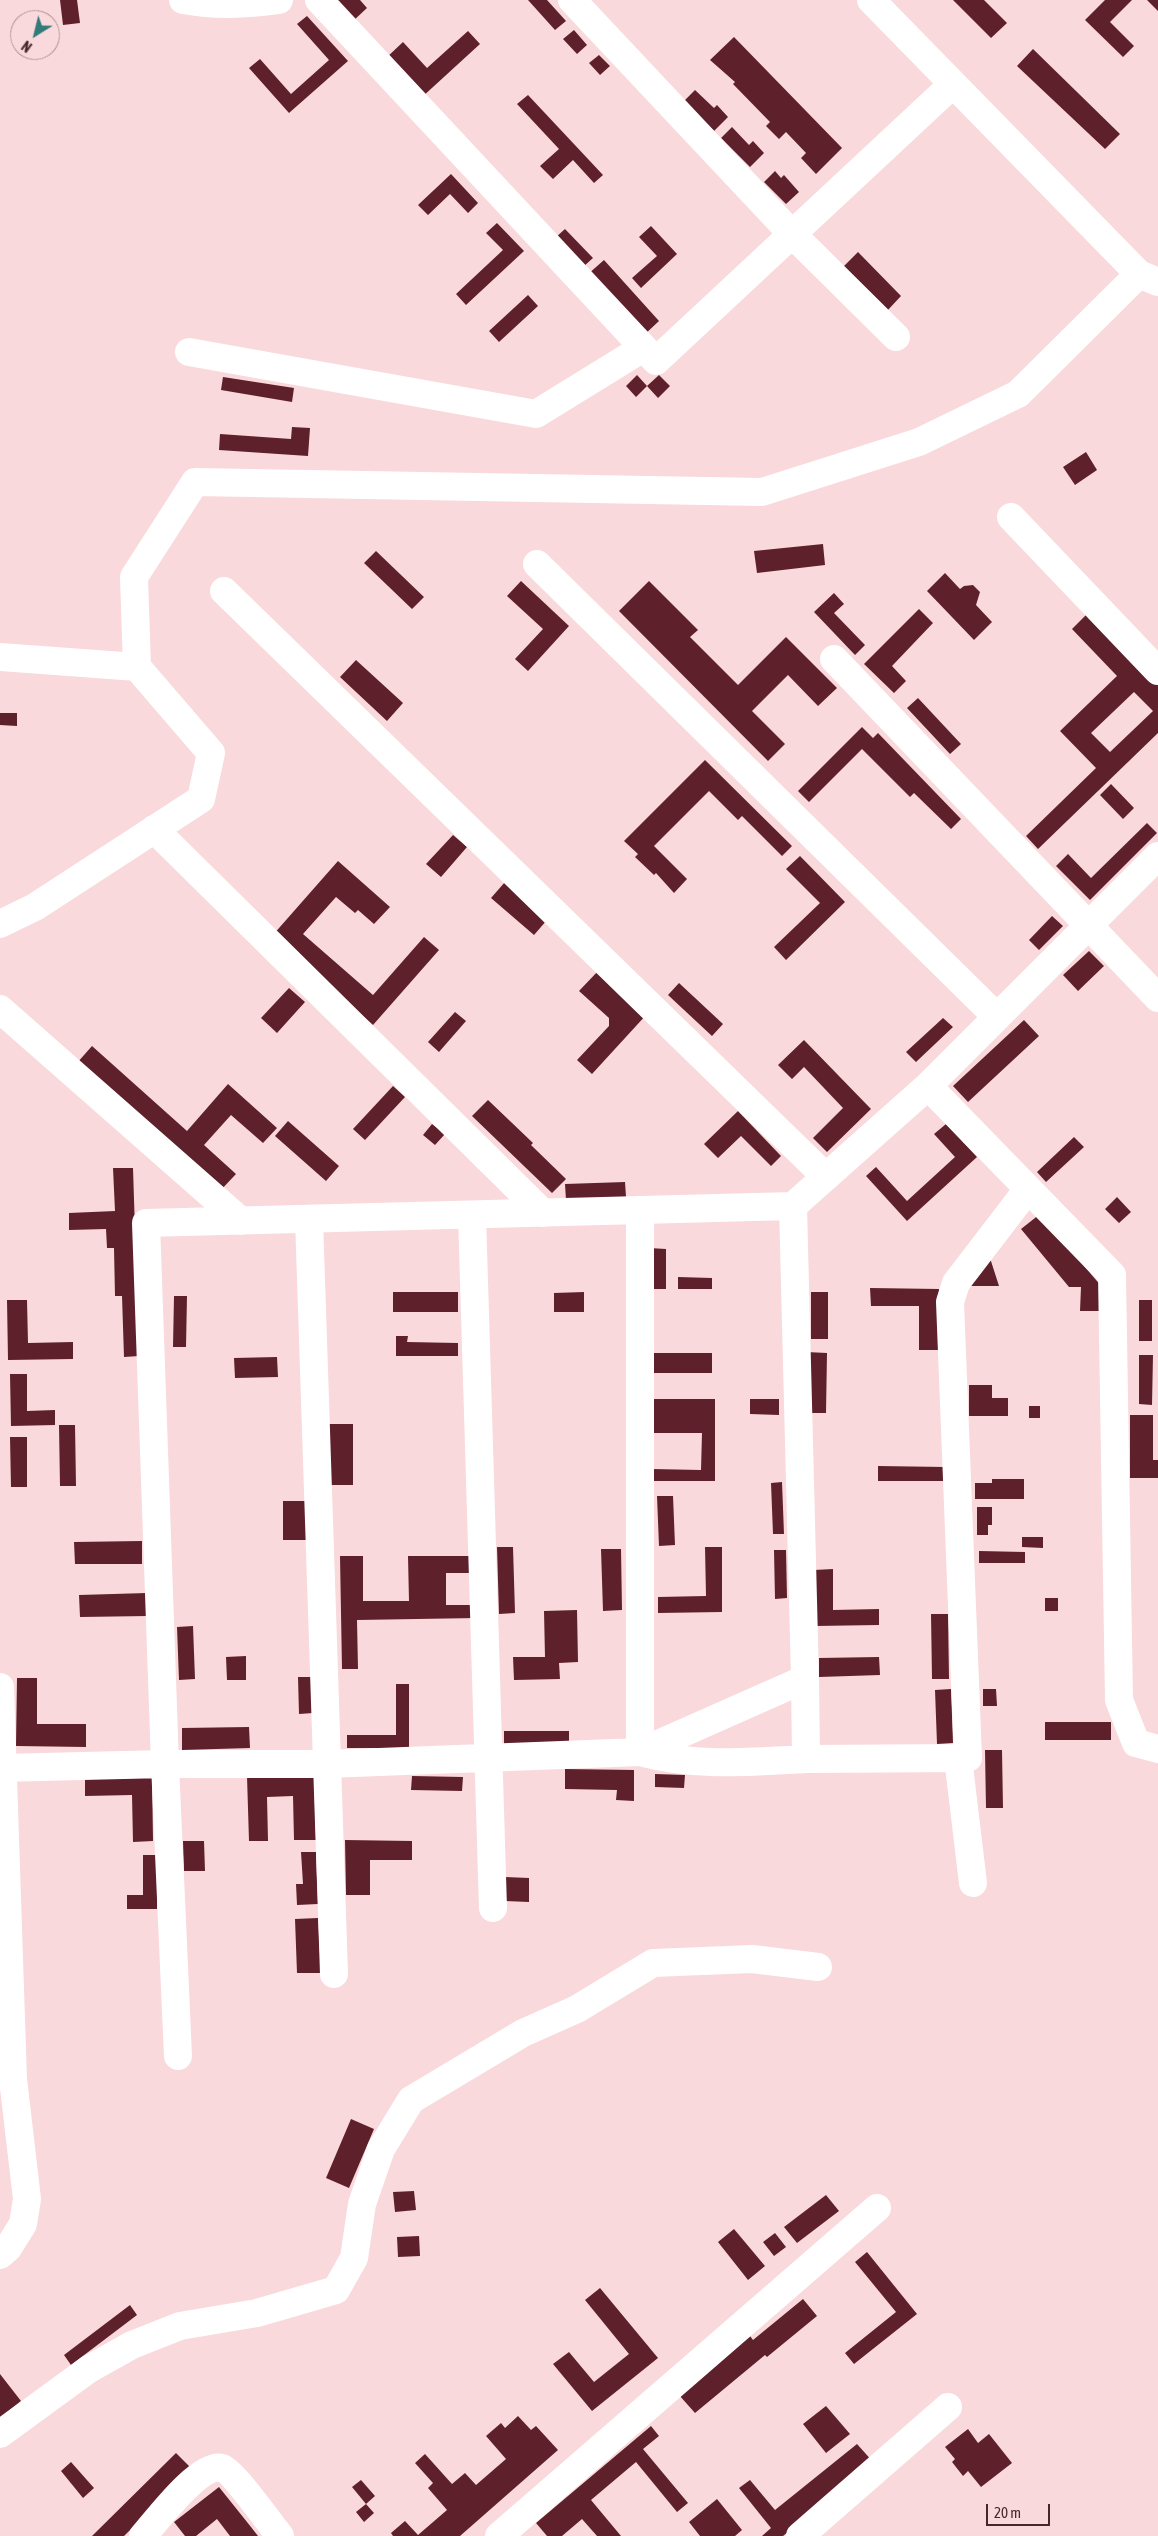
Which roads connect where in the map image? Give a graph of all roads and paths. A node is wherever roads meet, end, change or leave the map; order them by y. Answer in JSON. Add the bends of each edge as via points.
{"nodes":[{"id":1,"x":183,"y":0,"type":"edge"},
{"id":2,"x":280,"y":0,"type":"edge"},
{"id":3,"x":319,"y":0,"type":"edge"},
{"id":4,"x":572,"y":0,"type":"edge"},
{"id":5,"x":871,"y":0,"type":"edge"},
{"id":6,"x":953,"y":84,"type":"junction"},
{"id":7,"x":792,"y":234,"type":"junction"},
{"id":8,"x":1149,"y":278,"type":"edge"},
{"id":9,"x":896,"y":337,"type":"dead end"},
{"id":10,"x":644,"y":348,"type":"junction"},
{"id":11,"x":189,"y":352,"type":"dead end"},
{"id":12,"x":1011,"y":517,"type":"dead end"},
{"id":13,"x":537,"y":564,"type":"dead end"},
{"id":14,"x":224,"y":591,"type":"dead end"},
{"id":15,"x":0,"y":657,"type":"edge"},
{"id":16,"x":834,"y":659,"type":"dead end"},
{"id":17,"x":138,"y":667,"type":"junction"},
{"id":18,"x":1158,"y":670,"type":"edge"},
{"id":19,"x":154,"y":829,"type":"junction"},
{"id":20,"x":1158,"y":856,"type":"edge"},
{"id":21,"x":0,"y":924,"type":"edge"},
{"id":22,"x":1089,"y":926,"type":"junction"},
{"id":23,"x":1158,"y":998,"type":"edge"},
{"id":24,"x":0,"y":1009,"type":"edge"},
{"id":25,"x":997,"y":1017,"type":"junction"},
{"id":26,"x":928,"y":1086,"type":"junction"},
{"id":27,"x":826,"y":1177,"type":"junction"},
{"id":28,"x":1028,"y":1189,"type":"junction"},
{"id":29,"x":793,"y":1206,"type":"junction"},
{"id":30,"x":640,"y":1210,"type":"junction"},
{"id":31,"x":543,"y":1213,"type":"junction"},
{"id":32,"x":472,"y":1215,"type":"junction"},
{"id":33,"x":309,"y":1219,"type":"junction"},
{"id":34,"x":241,"y":1221,"type":"junction"},
{"id":35,"x":805,"y":1679,"type":"junction"},
{"id":36,"x":0,"y":1687,"type":"edge"},
{"id":37,"x":1158,"y":1749,"type":"edge"},
{"id":38,"x":640,"y":1752,"type":"junction"},
{"id":39,"x":488,"y":1757,"type":"junction"},
{"id":40,"x":958,"y":1758,"type":"junction"},
{"id":41,"x":806,"y":1759,"type":"junction"},
{"id":42,"x":165,"y":1764,"type":"junction"},
{"id":43,"x":327,"y":1764,"type":"junction"},
{"id":44,"x":1,"y":1768,"type":"edge"},
{"id":45,"x":973,"y":1883,"type":"dead end"},
{"id":46,"x":493,"y":1908,"type":"dead end"},
{"id":47,"x":4,"y":1925,"type":"edge"},
{"id":48,"x":818,"y":1967,"type":"dead end"},
{"id":49,"x":334,"y":1974,"type":"dead end"},
{"id":50,"x":178,"y":2056,"type":"dead end"},
{"id":51,"x":8,"y":2098,"type":"edge"},
{"id":52,"x":877,"y":2208,"type":"dead end"},
{"id":53,"x":0,"y":2256,"type":"edge"},
{"id":54,"x":948,"y":2407,"type":"dead end"},
{"id":55,"x":0,"y":2434,"type":"edge"},
{"id":56,"x":143,"y":2536,"type":"edge"},
{"id":57,"x":280,"y":2536,"type":"edge"},
{"id":58,"x":498,"y":2536,"type":"edge"},
{"id":59,"x":800,"y":2536,"type":"edge"}],
"edges":[{"from":1,"to":2,"type":"street","via":[[241,6]]},
{"from":3,"to":10,"type":"street"},
{"from":4,"to":7,"type":"street"},
{"from":5,"to":6,"type":"street"},
{"from":6,"to":7,"type":"street"},
{"from":6,"to":8,"type":"street"},
{"from":7,"to":9,"type":"street"},
{"from":7,"to":10,"type":"street","via":[[656,361]]},
{"from":8,"to":17,"type":"street","via":[[1018,394],[919,442],[762,492],[195,482],[134,577]]},
{"from":10,"to":11,"type":"street","via":[[536,414]]},
{"from":12,"to":18,"type":"street"},
{"from":13,"to":25,"type":"street"},
{"from":14,"to":27,"type":"street"},
{"from":15,"to":17,"type":"street"},
{"from":16,"to":22,"type":"street"},
{"from":17,"to":19,"type":"street","via":[[211,753],[201,800]]},
{"from":19,"to":21,"type":"street","via":[[35,907]]},
{"from":19,"to":31,"type":"street"},
{"from":20,"to":22,"type":"street"},
{"from":22,"to":23,"type":"street"},
{"from":22,"to":25,"type":"street"},
{"from":24,"to":34,"type":"street"},
{"from":25,"to":26,"type":"street"},
{"from":26,"to":27,"type":"street"},
{"from":26,"to":28,"type":"street"},
{"from":27,"to":29,"type":"street"},
{"from":28,"to":37,"type":"street","via":[[1112,1275],[1119,1700],[1136,1744]]},
{"from":28,"to":40,"type":"street","via":[[956,1283],[951,1295],[968,1758]]},
{"from":29,"to":30,"type":"street"},
{"from":29,"to":35,"type":"street"},
{"from":30,"to":31,"type":"street"},
{"from":30,"to":38,"type":"street"},
{"from":31,"to":32,"type":"street"},
{"from":32,"to":33,"type":"street"},
{"from":32,"to":39,"type":"street"},
{"from":33,"to":34,"type":"street"},
{"from":33,"to":43,"type":"street"},
{"from":34,"to":42,"type":"street","via":[[146,1223]]},
{"from":35,"to":38,"type":"street"},
{"from":35,"to":41,"type":"street"},
{"from":36,"to":44,"type":"street"},
{"from":38,"to":39,"type":"street"},
{"from":38,"to":41,"type":"street","via":[[663,1758],[740,1762]]},
{"from":39,"to":43,"type":"street"},
{"from":39,"to":46,"type":"street"},
{"from":40,"to":41,"type":"street"},
{"from":40,"to":45,"type":"street"},
{"from":42,"to":43,"type":"street"},
{"from":42,"to":44,"type":"street"},
{"from":42,"to":50,"type":"street"},
{"from":43,"to":49,"type":"street"},
{"from":44,"to":47,"type":"street"},
{"from":47,"to":51,"type":"street"},
{"from":48,"to":55,"type":"street","via":[[752,1958],[653,1963],[577,2009],[523,2033],[411,2100],[381,2149],[362,2204],[354,2258],[336,2290],[257,2313],[180,2326],[132,2345],[89,2369]]},
{"from":51,"to":53,"type":"street","via":[[27,2199],[23,2224]]},
{"from":52,"to":58,"type":"street"},
{"from":54,"to":59,"type":"street"},
{"from":56,"to":57,"type":"street","via":[[196,2477],[214,2467],[224,2468],[234,2478]]}]}
